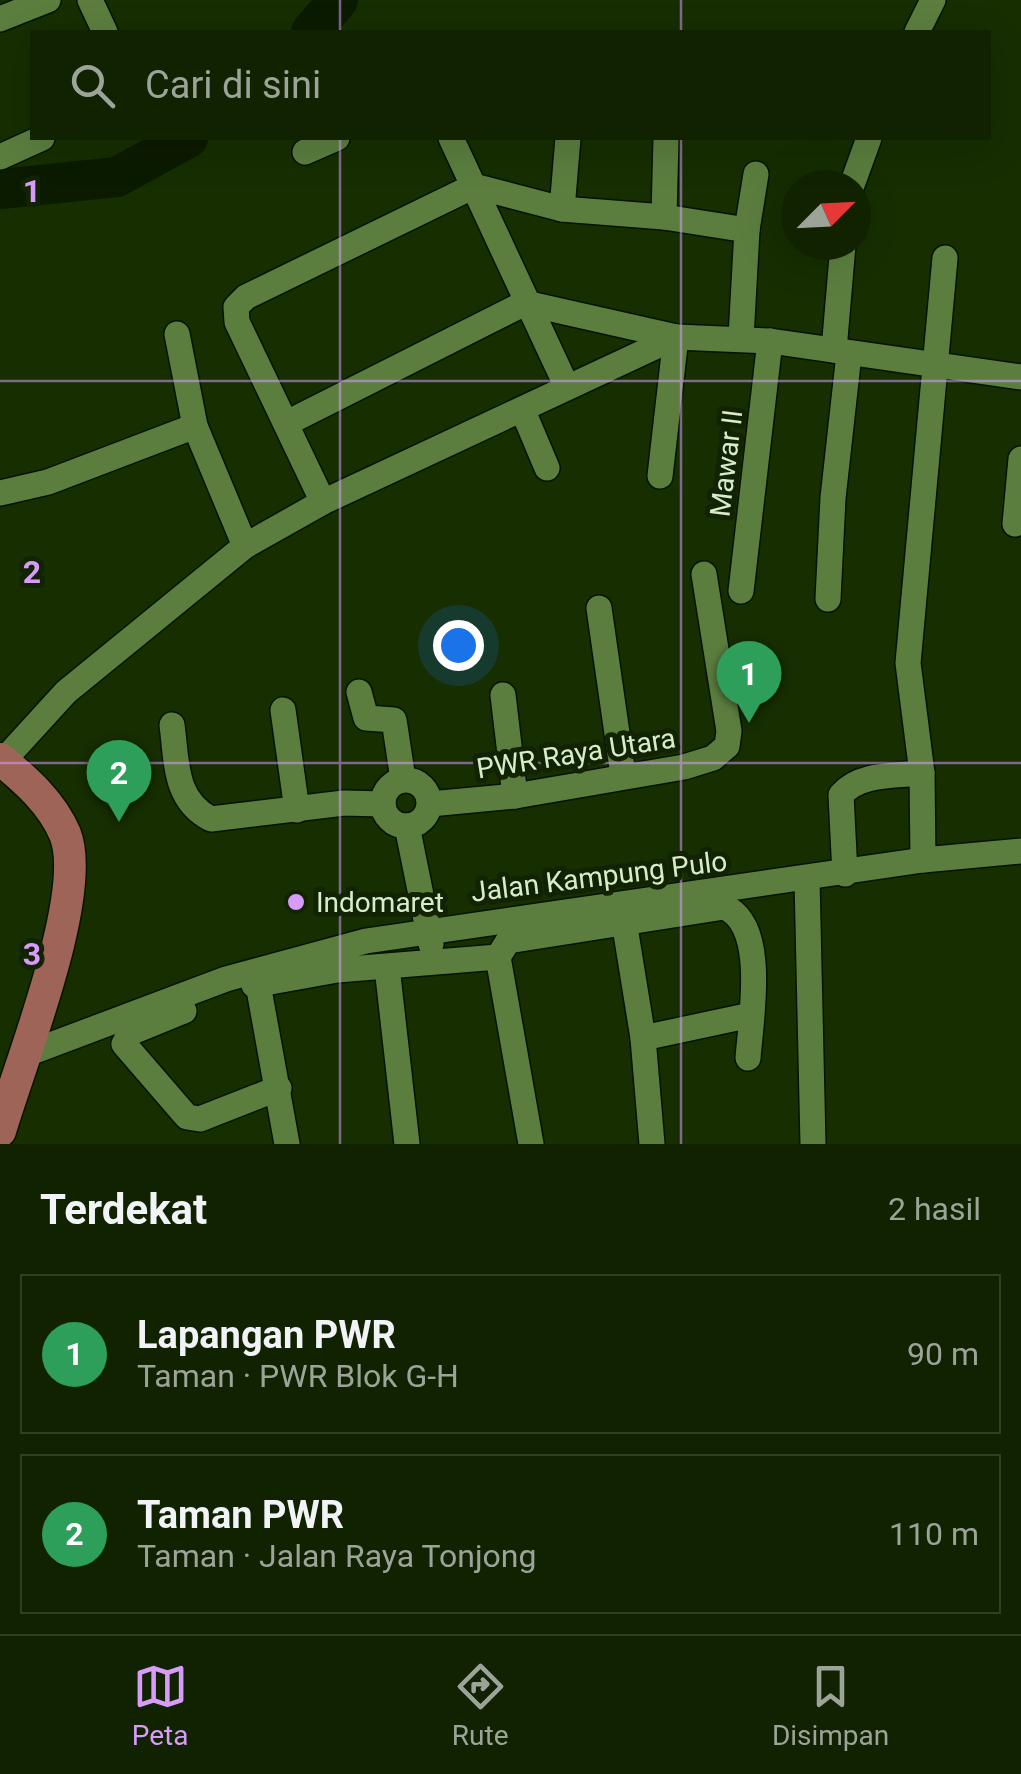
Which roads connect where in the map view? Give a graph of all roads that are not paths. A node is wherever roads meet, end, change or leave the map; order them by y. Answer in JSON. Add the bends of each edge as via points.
{"nodes":[{"id":1,"x":48,"y":0,"type":"edge"},
{"id":2,"x":90,"y":0,"type":"edge"},
{"id":3,"x":933,"y":0,"type":"edge"},
{"id":4,"x":0,"y":19,"type":"edge"},
{"id":5,"x":105,"y":30,"type":"edge"},
{"id":6,"x":918,"y":30,"type":"edge"},
{"id":7,"x":38,"y":140,"type":"edge"},
{"id":8,"x":332,"y":140,"type":"edge"},
{"id":9,"x":452,"y":140,"type":"edge"},
{"id":10,"x":568,"y":140,"type":"edge"},
{"id":11,"x":666,"y":140,"type":"edge"},
{"id":12,"x":868,"y":140,"type":"edge"},
{"id":13,"x":305,"y":152,"type":"dead end"},
{"id":14,"x":0,"y":157,"type":"edge"},
{"id":15,"x":857,"y":170,"type":"edge"},
{"id":16,"x":756,"y":174,"type":"dead end"},
{"id":17,"x":474,"y":186,"type":"junction"},
{"id":18,"x":562,"y":209,"type":"junction"},
{"id":19,"x":664,"y":217,"type":"junction"},
{"id":20,"x":747,"y":230,"type":"junction"},
{"id":21,"x":946,"y":258,"type":"dead end"},
{"id":22,"x":842,"y":260,"type":"edge"},
{"id":23,"x":525,"y":304,"type":"junction"},
{"id":24,"x":177,"y":334,"type":"dead end"},
{"id":25,"x":676,"y":337,"type":"junction"},
{"id":26,"x":741,"y":338,"type":"junction"},
{"id":27,"x":770,"y":341,"type":"junction"},
{"id":28,"x":842,"y":352,"type":"junction"},
{"id":29,"x":935,"y":365,"type":"junction"},
{"id":30,"x":1021,"y":376,"type":"edge"},
{"id":31,"x":566,"y":385,"type":"junction"},
{"id":32,"x":522,"y":411,"type":"junction"},
{"id":33,"x":289,"y":422,"type":"junction"},
{"id":34,"x":195,"y":426,"type":"junction"},
{"id":35,"x":1021,"y":459,"type":"edge"},
{"id":36,"x":547,"y":468,"type":"dead end"},
{"id":37,"x":660,"y":476,"type":"dead end"},
{"id":38,"x":0,"y":493,"type":"edge"},
{"id":39,"x":323,"y":502,"type":"junction"},
{"id":40,"x":1014,"y":524,"type":"dead end"},
{"id":41,"x":245,"y":546,"type":"junction"},
{"id":42,"x":704,"y":574,"type":"dead end"},
{"id":43,"x":741,"y":591,"type":"dead end"},
{"id":44,"x":828,"y":599,"type":"dead end"},
{"id":45,"x":599,"y":608,"type":"dead end"},
{"id":46,"x":358,"y":692,"type":"dead end"},
{"id":47,"x":502,"y":695,"type":"dead end"},
{"id":48,"x":283,"y":710,"type":"dead end"},
{"id":49,"x":172,"y":724,"type":"dead end"},
{"id":50,"x":1,"y":760,"type":"edge"},
{"id":51,"x":922,"y":773,"type":"junction"},
{"id":52,"x":623,"y":775,"type":"junction"},
{"id":53,"x":403,"y":780,"type":"junction"},
{"id":54,"x":515,"y":796,"type":"junction"},
{"id":55,"x":383,"y":804,"type":"junction"},
{"id":56,"x":430,"y":804,"type":"junction"},
{"id":57,"x":297,"y":810,"type":"junction"},
{"id":58,"x":408,"y":826,"type":"junction"},
{"id":59,"x":1021,"y":851,"type":"edge"},
{"id":60,"x":923,"y":860,"type":"junction"},
{"id":61,"x":845,"y":874,"type":"junction"},
{"id":62,"x":807,"y":879,"type":"junction"},
{"id":63,"x":624,"y":921,"type":"junction"},
{"id":64,"x":428,"y":930,"type":"junction"},
{"id":65,"x":498,"y":957,"type":"junction"},
{"id":66,"x":434,"y":961,"type":"junction"},
{"id":67,"x":387,"y":967,"type":"junction"},
{"id":68,"x":258,"y":984,"type":"junction"},
{"id":69,"x":751,"y":1015,"type":"junction"},
{"id":70,"x":643,"y":1038,"type":"junction"},
{"id":71,"x":24,"y":1056,"type":"junction"},
{"id":72,"x":748,"y":1058,"type":"dead end"},
{"id":73,"x":279,"y":1088,"type":"junction"},
{"id":74,"x":0,"y":1131,"type":"edge"},
{"id":75,"x":287,"y":1144,"type":"edge"},
{"id":76,"x":407,"y":1144,"type":"edge"},
{"id":77,"x":531,"y":1144,"type":"edge"},
{"id":78,"x":652,"y":1144,"type":"edge"},
{"id":79,"x":813,"y":1144,"type":"edge"}],
"edges":[{"from":1,"to":4,"type":"street"},
{"from":2,"to":5,"type":"street"},
{"from":3,"to":6,"type":"street"},
{"from":7,"to":14,"type":"street"},
{"from":8,"to":13,"type":"street"},
{"from":9,"to":17,"type":"street"},
{"from":10,"to":18,"type":"street"},
{"from":11,"to":19,"type":"street"},
{"from":12,"to":15,"type":"street"},
{"from":16,"to":20,"type":"street"},
{"from":17,"to":18,"type":"street"},
{"from":17,"to":23,"type":"street"},
{"from":17,"to":33,"type":"street","via":[[236,307],[237,322]]},
{"from":18,"to":19,"type":"street"},
{"from":19,"to":20,"type":"street"},
{"from":20,"to":26,"type":"street"},
{"from":21,"to":29,"type":"street"},
{"from":22,"to":28,"type":"street"},
{"from":23,"to":25,"type":"street"},
{"from":23,"to":31,"type":"street"},
{"from":23,"to":33,"type":"street"},
{"from":24,"to":34,"type":"street"},
{"from":25,"to":26,"type":"street"},
{"from":25,"to":31,"type":"street"},
{"from":25,"to":37,"type":"street"},
{"from":26,"to":27,"type":"street"},
{"from":27,"to":28,"type":"street"},
{"from":27,"to":43,"type":"street","name":"Mawar II"},
{"from":28,"to":29,"type":"street"},
{"from":28,"to":44,"type":"street"},
{"from":29,"to":30,"type":"street"},
{"from":29,"to":51,"type":"street","via":[[908,663]]},
{"from":31,"to":32,"type":"street"},
{"from":32,"to":36,"type":"street"},
{"from":32,"to":39,"type":"street"},
{"from":33,"to":39,"type":"street"},
{"from":34,"to":38,"type":"street","via":[[48,482]]},
{"from":34,"to":41,"type":"street"},
{"from":35,"to":40,"type":"street"},
{"from":39,"to":41,"type":"street"},
{"from":41,"to":50,"type":"street","via":[[66,692]]},
{"from":42,"to":52,"type":"street","name":"PWR Raya Utara","via":[[730,731],[726,746],[684,768]]},
{"from":45,"to":52,"type":"street"},
{"from":46,"to":53,"type":"street","via":[[366,718],[394,720]]},
{"from":47,"to":54,"type":"street"},
{"from":48,"to":57,"type":"street"},
{"from":49,"to":57,"type":"street","via":[[182,792],[193,810],[211,819]]},
{"from":50,"to":71,"type":"main road","via":[[54,812],[70,859],[68,897]]},
{"from":51,"to":60,"type":"street"},
{"from":51,"to":61,"type":"street","via":[[864,780],[841,795]]},
{"from":52,"to":54,"type":"street","name":"PWR Raya Utara"},
{"from":53,"to":55,"type":"street","via":[[385,793]]},
{"from":53,"to":56,"type":"street","via":[[421,784]]},
{"from":54,"to":56,"type":"street","name":"PWR Raya Utara"},
{"from":55,"to":57,"type":"street"},
{"from":55,"to":58,"type":"street","via":[[391,820]]},
{"from":56,"to":58,"type":"street","via":[[423,819]]},
{"from":58,"to":64,"type":"street"},
{"from":59,"to":60,"type":"street","name":"Jalan Kampung Pulo"},
{"from":60,"to":61,"type":"street","name":"Jalan Kampung Pulo"},
{"from":61,"to":62,"type":"street","name":"Jalan Kampung Pulo"},
{"from":62,"to":64,"type":"street","name":"Jalan Kampung Pulo"},
{"from":62,"to":79,"type":"street"},
{"from":63,"to":65,"type":"street","via":[[526,935],[508,941]]},
{"from":63,"to":69,"type":"street","via":[[724,907],[736,912],[752,936]]},
{"from":63,"to":70,"type":"street"},
{"from":64,"to":66,"type":"street"},
{"from":64,"to":71,"type":"street","name":"Jalan Kampung Pulo","via":[[226,979]]},
{"from":65,"to":66,"type":"street"},
{"from":65,"to":77,"type":"street"},
{"from":66,"to":67,"type":"street"},
{"from":67,"to":68,"type":"street"},
{"from":67,"to":76,"type":"street"},
{"from":68,"to":73,"type":"street"},
{"from":68,"to":73,"type":"street","via":[[130,1033],[124,1044],[187,1116],[200,1119]]},
{"from":69,"to":70,"type":"street"},
{"from":69,"to":72,"type":"street"},
{"from":70,"to":78,"type":"street"},
{"from":71,"to":74,"type":"main road"},
{"from":73,"to":75,"type":"street"}]}
